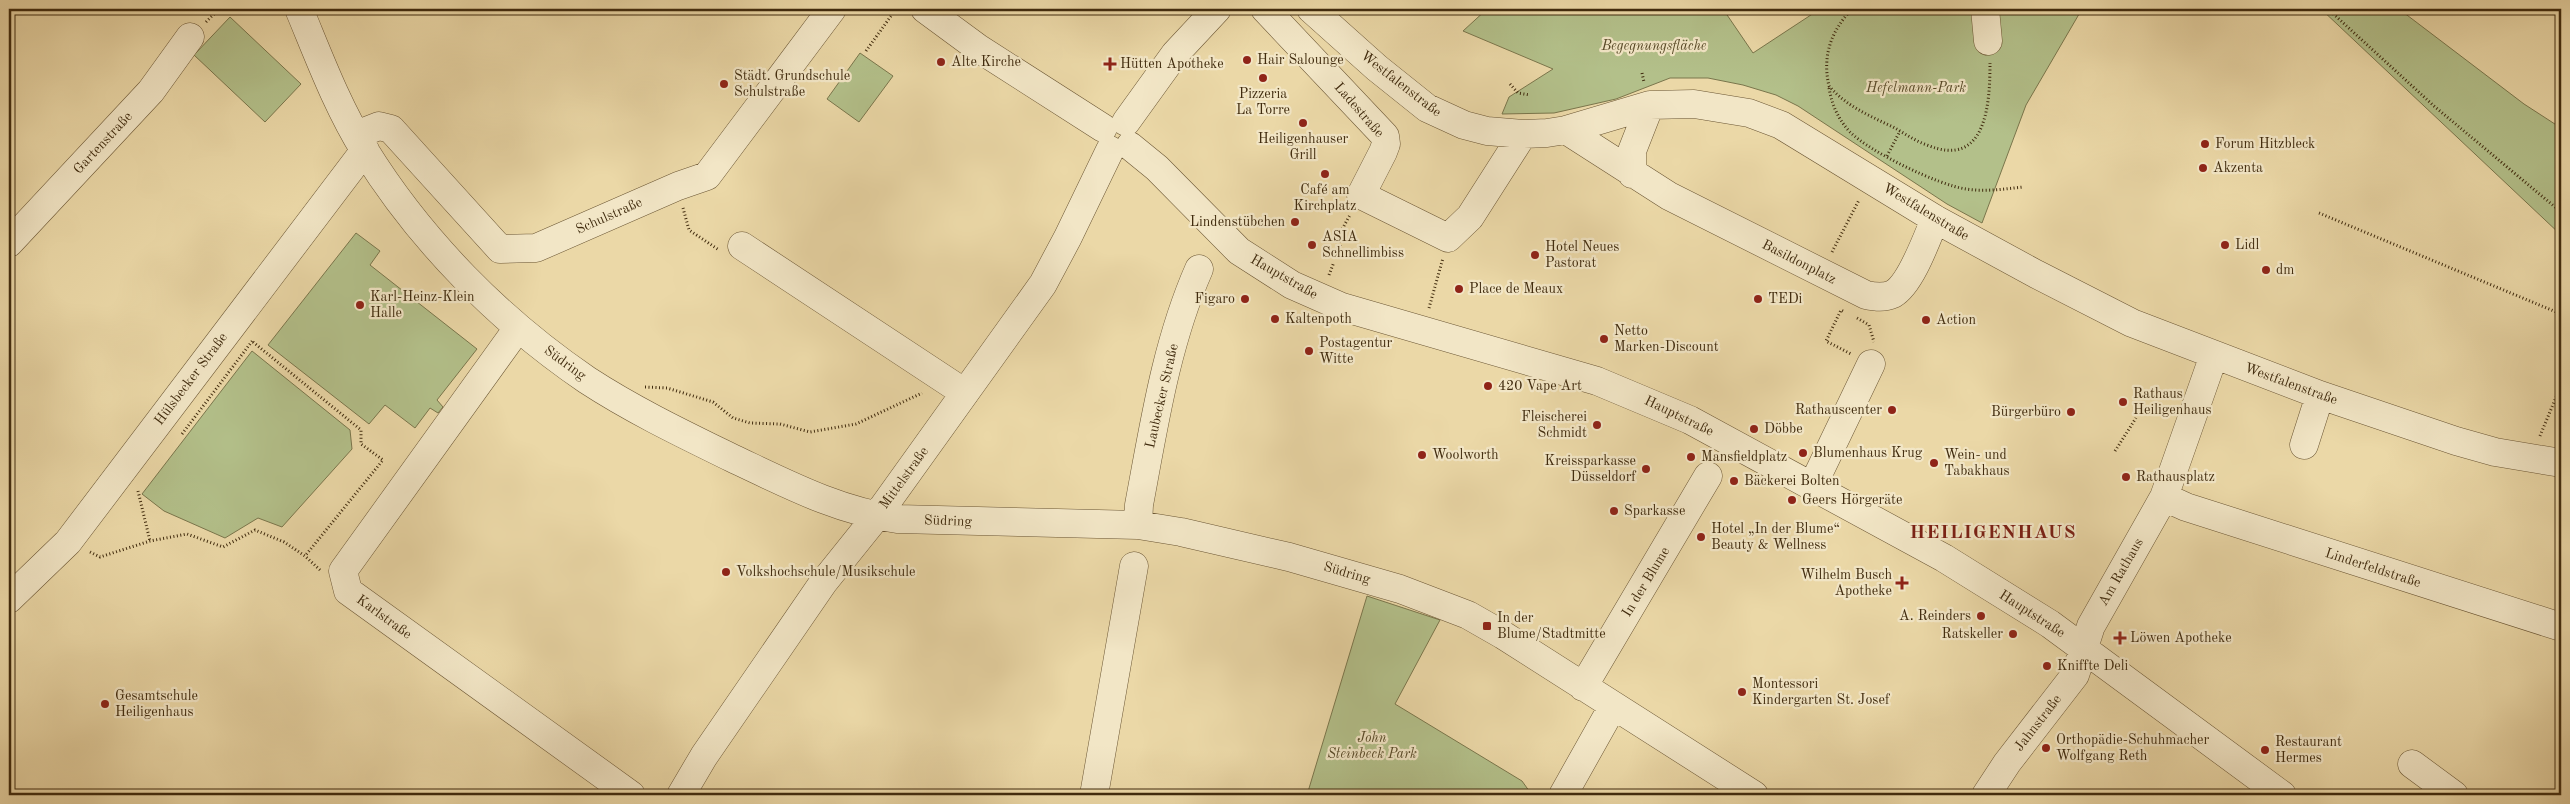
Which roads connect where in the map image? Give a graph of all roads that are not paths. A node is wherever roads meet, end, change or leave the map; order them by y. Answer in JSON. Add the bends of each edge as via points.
{"nodes":[{"id":1,"x":299,"y":9,"type":"edge"},
{"id":2,"x":832,"y":9,"type":"edge"},
{"id":3,"x":926,"y":9,"type":"edge"},
{"id":4,"x":1217,"y":9,"type":"edge"},
{"id":5,"x":1266,"y":9,"type":"edge"},
{"id":6,"x":1311,"y":9,"type":"edge"},
{"id":7,"x":1985,"y":9,"type":"edge"},
{"id":8,"x":190,"y":37,"type":"dead end"},
{"id":9,"x":1988,"y":41,"type":"road end"},
{"id":10,"x":1650,"y":105,"type":"junction"},
{"id":11,"x":1566,"y":130,"type":"junction"},
{"id":12,"x":1523,"y":134,"type":"junction"},
{"id":13,"x":1117,"y":137,"type":"junction"},
{"id":14,"x":360,"y":142,"type":"junction"},
{"id":15,"x":1632,"y":174,"type":"junction"},
{"id":16,"x":1935,"y":219,"type":"junction"},
{"id":17,"x":9,"y":243,"type":"edge"},
{"id":18,"x":742,"y":246,"type":"road end"},
{"id":19,"x":1199,"y":269,"type":"dead end"},
{"id":20,"x":518,"y":328,"type":"junction"},
{"id":21,"x":2214,"y":356,"type":"junction"},
{"id":22,"x":1871,"y":364,"type":"road end"},
{"id":23,"x":955,"y":387,"type":"junction"},
{"id":24,"x":2320,"y":395,"type":"junction"},
{"id":25,"x":2304,"y":444,"type":"dead end"},
{"id":26,"x":2561,"y":462,"type":"edge"},
{"id":27,"x":1708,"y":476,"type":"dead end"},
{"id":28,"x":1812,"y":487,"type":"junction"},
{"id":29,"x":2175,"y":502,"type":"junction"},
{"id":30,"x":876,"y":516,"type":"junction"},
{"id":31,"x":1138,"y":525,"type":"junction"},
{"id":32,"x":1134,"y":566,"type":"dead end"},
{"id":33,"x":9,"y":600,"type":"edge"},
{"id":34,"x":2561,"y":627,"type":"edge"},
{"id":35,"x":2084,"y":648,"type":"junction"},
{"id":36,"x":1583,"y":688,"type":"junction"},
{"id":37,"x":1613,"y":706,"type":"junction"},
{"id":38,"x":2412,"y":764,"type":"dead end"},
{"id":39,"x":631,"y":795,"type":"edge"},
{"id":40,"x":681,"y":795,"type":"edge"},
{"id":41,"x":1094,"y":795,"type":"edge"},
{"id":42,"x":1563,"y":795,"type":"edge"},
{"id":43,"x":1754,"y":795,"type":"edge"},
{"id":44,"x":1986,"y":795,"type":"edge"},
{"id":45,"x":2282,"y":795,"type":"edge"},
{"id":46,"x":2454,"y":795,"type":"edge"}],
"edges":[{"from":1,"to":14,"type":"street","name":"Südring"},
{"from":2,"to":14,"type":"street","name":"Schulstraße","via":[[707,176],[536,248],[500,249],[391,129],[380,126]]},
{"from":3,"to":13,"type":"street","name":"Hauptstraße","via":[[978,48]]},
{"from":4,"to":13,"type":"street","name":"Mittelstraße","via":[[1175,54]]},
{"from":5,"to":12,"type":"street","name":"Ladestraße","via":[[1385,136],[1384,152],[1361,195],[1448,238],[1470,217]]},
{"from":6,"to":12,"type":"street","name":"Westfalenstraße","via":[[1377,68],[1441,116],[1487,131]]},
{"from":7,"to":9,"type":"street"},
{"from":8,"to":17,"type":"street","name":"Gartenstraße","via":[[151,91]]},
{"from":10,"to":11,"type":"street","name":"Westfalenstraße"},
{"from":10,"to":15,"type":"street","via":[[1632,152]]},
{"from":10,"to":16,"type":"street","name":"Westfalenstraße","via":[[1724,107],[1764,118],[1793,132]]},
{"from":11,"to":12,"type":"street","name":"Westfalenstraße"},
{"from":11,"to":15,"type":"street","name":"Basildonplatz"},
{"from":13,"to":23,"type":"street","name":"Mittelstraße","via":[[1050,272]]},
{"from":13,"to":28,"type":"street","name":"Hauptstraße","via":[[1169,180],[1239,251],[1292,286],[1342,307],[1559,369],[1640,397],[1690,420]]},
{"from":14,"to":20,"type":"street","name":"Südring","via":[[403,206],[431,239],[477,290]]},
{"from":14,"to":33,"type":"street","name":"Hülsbecker Straße","via":[[250,301],[68,542]]},
{"from":15,"to":16,"type":"street","name":"Basildonplatz","via":[[1672,189],[1800,254],[1848,288],[1882,298],[1904,284]]},
{"from":16,"to":21,"type":"street","name":"Westfalenstraße","via":[[2132,323]]},
{"from":18,"to":23,"type":"street"},
{"from":19,"to":31,"type":"street","name":"Laubecker Straße","via":[[1164,374],[1139,504]]},
{"from":20,"to":30,"type":"street","name":"Südring","via":[[589,381],[718,451],[795,487]]},
{"from":20,"to":39,"type":"street","name":"Karlstraße","via":[[343,571],[348,591]]},
{"from":21,"to":24,"type":"street","name":"Westfalenstraße"},
{"from":21,"to":29,"type":"street","name":"Am Rathaus"},
{"from":22,"to":28,"type":"street"},
{"from":23,"to":30,"type":"street","name":"Mittelstraße"},
{"from":24,"to":25,"type":"street"},
{"from":24,"to":26,"type":"street","name":"Westfalenstraße","via":[[2495,452]]},
{"from":27,"to":36,"type":"street","name":"In der Blume"},
{"from":28,"to":35,"type":"street","name":"Hauptstraße","via":[[1944,558]]},
{"from":29,"to":34,"type":"street","name":"Linderfeldstraße"},
{"from":29,"to":35,"type":"street","name":"Am Rathaus","via":[[2090,626]]},
{"from":30,"to":31,"type":"street","name":"Südring"},
{"from":30,"to":40,"type":"street","name":"Mittelstraße","via":[[823,583],[791,615]]},
{"from":31,"to":36,"type":"street","name":"Südring","via":[[1289,557],[1400,589],[1468,615]]},
{"from":32,"to":41,"type":"street"},
{"from":35,"to":44,"type":"street","name":"Jahnstraße","via":[[2074,675]]},
{"from":35,"to":45,"type":"street","name":"Hauptstraße"},
{"from":36,"to":37,"type":"street","name":"Südring"},
{"from":37,"to":42,"type":"street"},
{"from":37,"to":43,"type":"street","name":"Südring"},
{"from":38,"to":46,"type":"street"}]}
